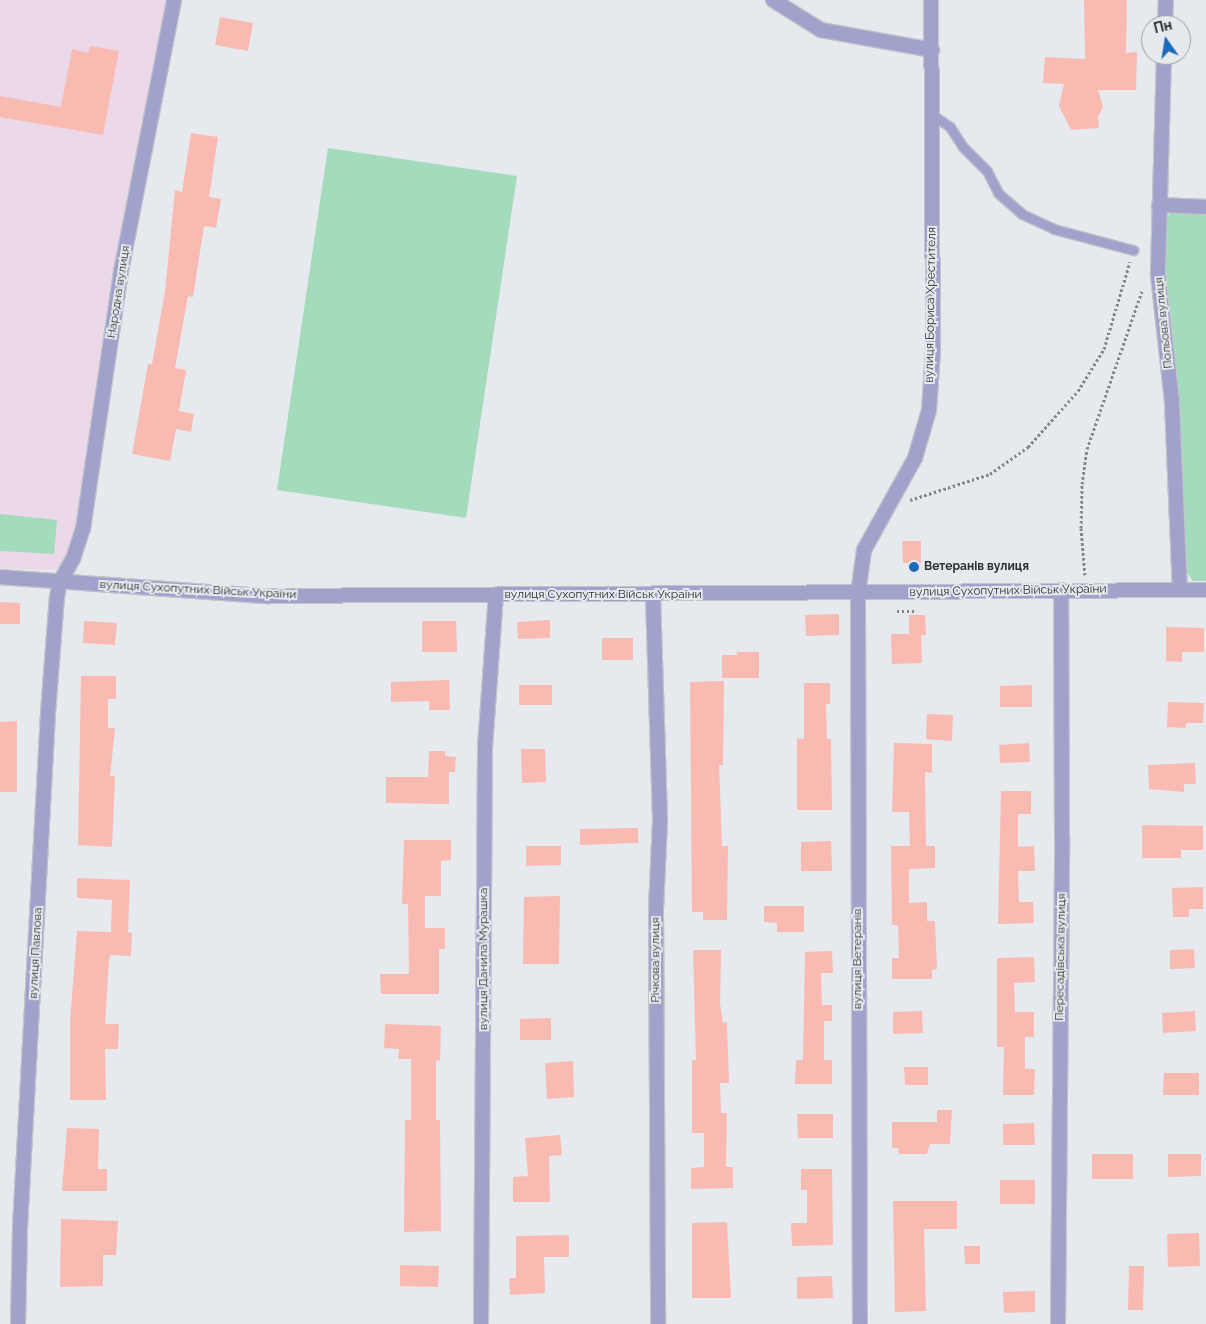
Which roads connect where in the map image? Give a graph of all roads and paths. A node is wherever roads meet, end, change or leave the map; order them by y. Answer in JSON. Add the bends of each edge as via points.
{"nodes":[{"id":1,"x":174,"y":0,"type":"edge"},
{"id":2,"x":773,"y":0,"type":"edge"},
{"id":3,"x":931,"y":0,"type":"edge"},
{"id":4,"x":1166,"y":0,"type":"edge"},
{"id":5,"x":1165,"y":15,"type":"edge"},
{"id":6,"x":932,"y":50,"type":"junction"},
{"id":7,"x":1164,"y":65,"type":"edge"},
{"id":8,"x":931,"y":114,"type":"junction"},
{"id":9,"x":1158,"y":206,"type":"junction"},
{"id":10,"x":1206,"y":207,"type":"edge"},
{"id":11,"x":1133,"y":250,"type":"joint"},
{"id":12,"x":1145,"y":282,"type":"dead end"},
{"id":13,"x":889,"y":508,"type":"junction"},
{"id":14,"x":0,"y":577,"type":"edge"},
{"id":15,"x":60,"y":582,"type":"junction"},
{"id":16,"x":1061,"y":590,"type":"junction"},
{"id":17,"x":1086,"y":590,"type":"junction"},
{"id":18,"x":1180,"y":590,"type":"junction"},
{"id":19,"x":1206,"y":590,"type":"edge"},
{"id":20,"x":496,"y":594,"type":"junction"},
{"id":21,"x":858,"y":594,"type":"junction"},
{"id":22,"x":653,"y":596,"type":"junction"},
{"id":23,"x":18,"y":1324,"type":"edge"},
{"id":24,"x":481,"y":1324,"type":"edge"},
{"id":25,"x":658,"y":1324,"type":"edge"},
{"id":26,"x":860,"y":1324,"type":"edge"},
{"id":27,"x":1058,"y":1324,"type":"edge"}],
"edges":[{"from":1,"to":15,"type":"street","name":"Народна вулиця","via":[[121,271],[83,529],[73,559]]},
{"from":2,"to":6,"type":"street","via":[[821,30]]},
{"from":3,"to":6,"type":"street","name":"вулиця Бориса Хрестителя"},
{"from":4,"to":5,"type":"street"},
{"from":6,"to":8,"type":"street","name":"вулиця Бориса Хрестителя"},
{"from":7,"to":9,"type":"street","name":"Польова вулиця"},
{"from":8,"to":11,"type":"lane","via":[[950,127],[963,148],[987,171],[998,193],[1022,214],[1054,229]]},
{"from":8,"to":13,"type":"street","name":"вулиця Бориса Хрестителя","via":[[933,352],[929,410],[915,458]]},
{"from":9,"to":10,"type":"street"},
{"from":9,"to":18,"type":"street","name":"Польова вулиця","via":[[1158,274],[1172,402]]},
{"from":11,"to":13,"type":"path","via":[[1121,300],[1104,349],[1078,391],[1028,447],[990,474]]},
{"from":12,"to":17,"type":"path","via":[[1087,449],[1081,528]]},
{"from":13,"to":21,"type":"street","name":"вулиця Бориса Хрестителя","via":[[864,550]]},
{"from":14,"to":15,"type":"street","name":"вулиця Сухопутних Військ України"},
{"from":15,"to":20,"type":"street","name":"вулиця Сухопутних Військ України","via":[[266,596]]},
{"from":15,"to":23,"type":"street","name":"вулиця Павлова","via":[[48,713],[20,1227]]},
{"from":16,"to":17,"type":"street","name":"вулиця Сухопутних Військ України"},
{"from":16,"to":21,"type":"street","name":"вулиця Сухопутних Військ України"},
{"from":16,"to":27,"type":"street","name":"Пересадівська вулиця"},
{"from":17,"to":18,"type":"street","name":"вулиця Сухопутних Військ України"},
{"from":18,"to":19,"type":"street","name":"вулиця Сухопутних Військ України"},
{"from":20,"to":22,"type":"street","name":"вулиця Сухопутних Військ України"},
{"from":20,"to":24,"type":"street","name":"вулиця Данила Мурашка","via":[[485,747]]},
{"from":21,"to":22,"type":"street","name":"вулиця Сухопутних Військ України"},
{"from":21,"to":26,"type":"street","name":"вулиця Ветеранів"},
{"from":22,"to":25,"type":"street","name":"Річкова вулиця","via":[[660,822],[656,910]]}]}
